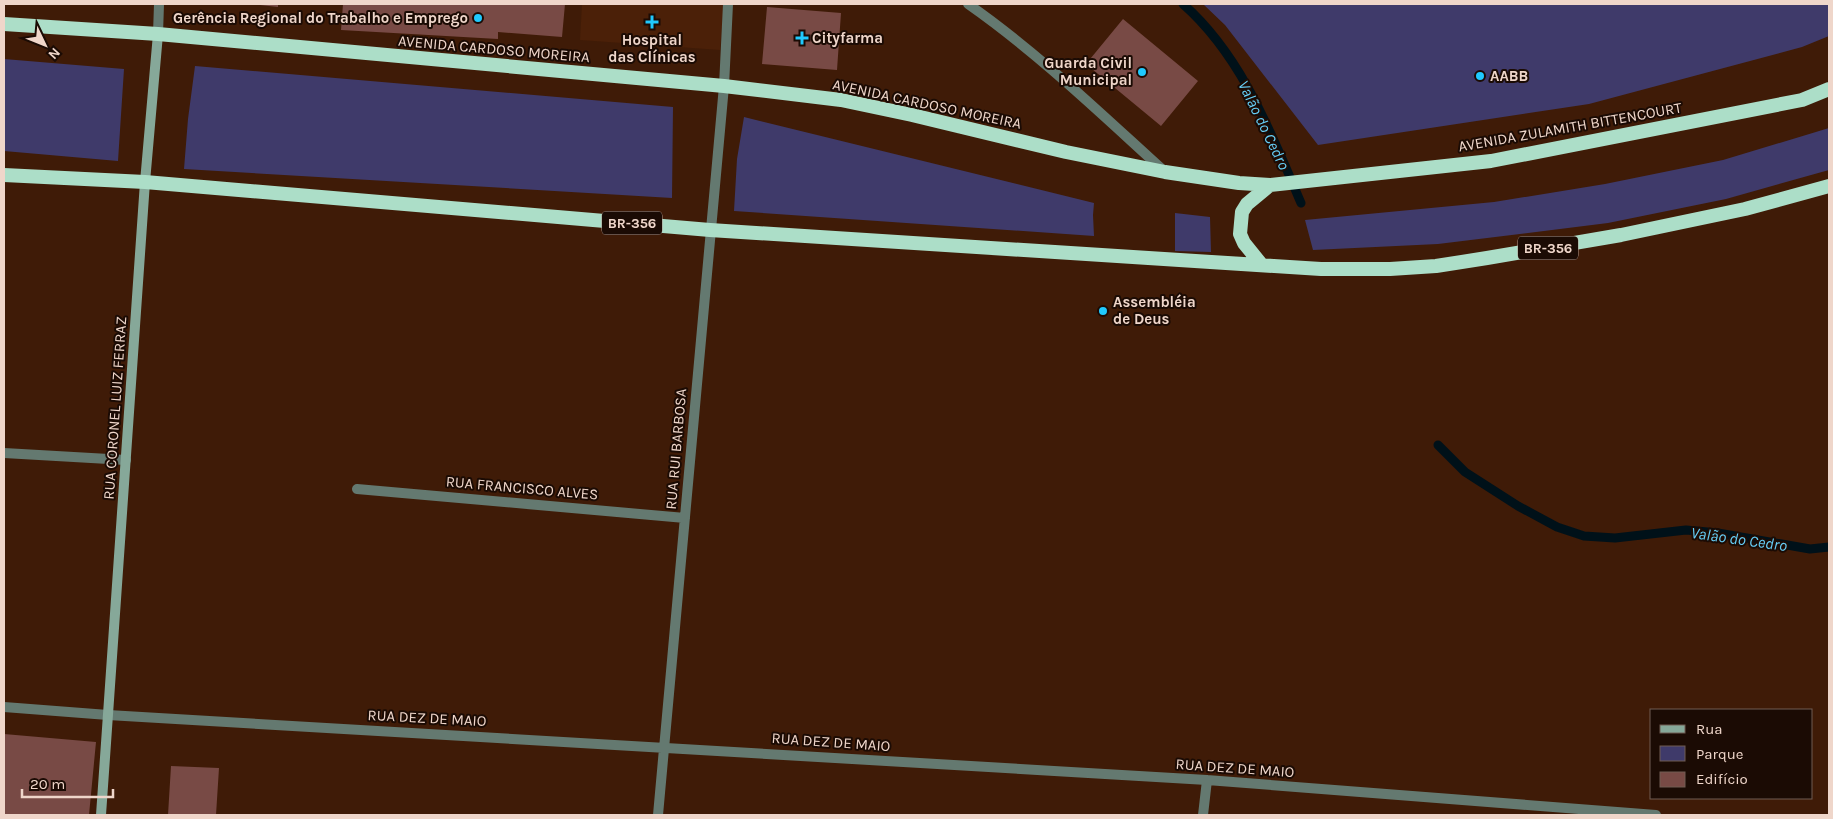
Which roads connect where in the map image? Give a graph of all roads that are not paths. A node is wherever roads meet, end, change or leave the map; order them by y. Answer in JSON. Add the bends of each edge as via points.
{"nodes":[{"id":1,"x":159,"y":4,"type":"edge"},
{"id":2,"x":728,"y":4,"type":"edge"},
{"id":3,"x":968,"y":4,"type":"edge"},
{"id":4,"x":4,"y":24,"type":"edge"},
{"id":5,"x":158,"y":34,"type":"junction"},
{"id":6,"x":724,"y":86,"type":"junction"},
{"id":7,"x":1829,"y":89,"type":"edge"},
{"id":8,"x":1165,"y":172,"type":"junction"},
{"id":9,"x":4,"y":175,"type":"edge"},
{"id":10,"x":145,"y":182,"type":"junction"},
{"id":11,"x":1271,"y":185,"type":"junction"},
{"id":12,"x":1829,"y":186,"type":"edge"},
{"id":13,"x":710,"y":230,"type":"junction"},
{"id":14,"x":1261,"y":264,"type":"junction"},
{"id":15,"x":4,"y":453,"type":"edge"},
{"id":16,"x":126,"y":460,"type":"junction"},
{"id":17,"x":357,"y":489,"type":"dead end"},
{"id":18,"x":685,"y":518,"type":"junction"},
{"id":19,"x":4,"y":707,"type":"edge"},
{"id":20,"x":108,"y":715,"type":"junction"},
{"id":21,"x":663,"y":747,"type":"junction"},
{"id":22,"x":1207,"y":780,"type":"junction"},
{"id":23,"x":101,"y":815,"type":"edge"},
{"id":24,"x":658,"y":815,"type":"edge"},
{"id":25,"x":1203,"y":815,"type":"edge"},
{"id":26,"x":1656,"y":815,"type":"edge"}],
"edges":[{"from":1,"to":5,"type":"street","name":"RUA CORONEL LUIZ FERRAZ"},
{"from":2,"to":6,"type":"street","name":"RUA RUI BARBOSA"},
{"from":3,"to":8,"type":"street","via":[[1046,64]]},
{"from":4,"to":5,"type":"highway","name":"AVENIDA CARDOSO MOREIRA"},
{"from":5,"to":6,"type":"highway","name":"AVENIDA CARDOSO MOREIRA"},
{"from":5,"to":10,"type":"main road","name":"RUA CORONEL LUIZ FERRAZ"},
{"from":6,"to":8,"type":"highway","name":"AVENIDA CARDOSO MOREIRA","via":[[841,100]]},
{"from":6,"to":13,"type":"street","name":"RUA RUI BARBOSA"},
{"from":7,"to":11,"type":"highway","name":"AVENIDA ZULAMITH BITTENCOURT","via":[[1802,100],[1491,160]]},
{"from":8,"to":11,"type":"highway","name":"AVENIDA CARDOSO MOREIRA"},
{"from":9,"to":10,"type":"highway","number":"BR-356"},
{"from":10,"to":13,"type":"highway","number":"BR-356"},
{"from":10,"to":16,"type":"main road","name":"RUA CORONEL LUIZ FERRAZ"},
{"from":11,"to":14,"type":"highway","via":[[1242,212],[1240,234]]},
{"from":12,"to":14,"type":"highway","number":"BR-356","via":[[1745,209],[1621,235],[1436,266],[1321,269]]},
{"from":13,"to":14,"type":"highway","number":"BR-356"},
{"from":13,"to":18,"type":"street","name":"RUA RUI BARBOSA"},
{"from":15,"to":16,"type":"street"},
{"from":16,"to":20,"type":"main road","name":"RUA CORONEL LUIZ FERRAZ"},
{"from":17,"to":18,"type":"street","name":"RUA FRANCISCO ALVES"},
{"from":18,"to":21,"type":"street","name":"RUA RUI BARBOSA"},
{"from":19,"to":20,"type":"street","name":"RUA DEZ DE MAIO"},
{"from":20,"to":21,"type":"street","name":"RUA DEZ DE MAIO"},
{"from":20,"to":23,"type":"main road","name":"RUA CORONEL LUIZ FERRAZ"},
{"from":21,"to":22,"type":"street","name":"RUA DEZ DE MAIO"},
{"from":21,"to":24,"type":"street","name":"RUA RUI BARBOSA"},
{"from":22,"to":25,"type":"street"},
{"from":22,"to":26,"type":"street","name":"RUA DEZ DE MAIO"}]}
